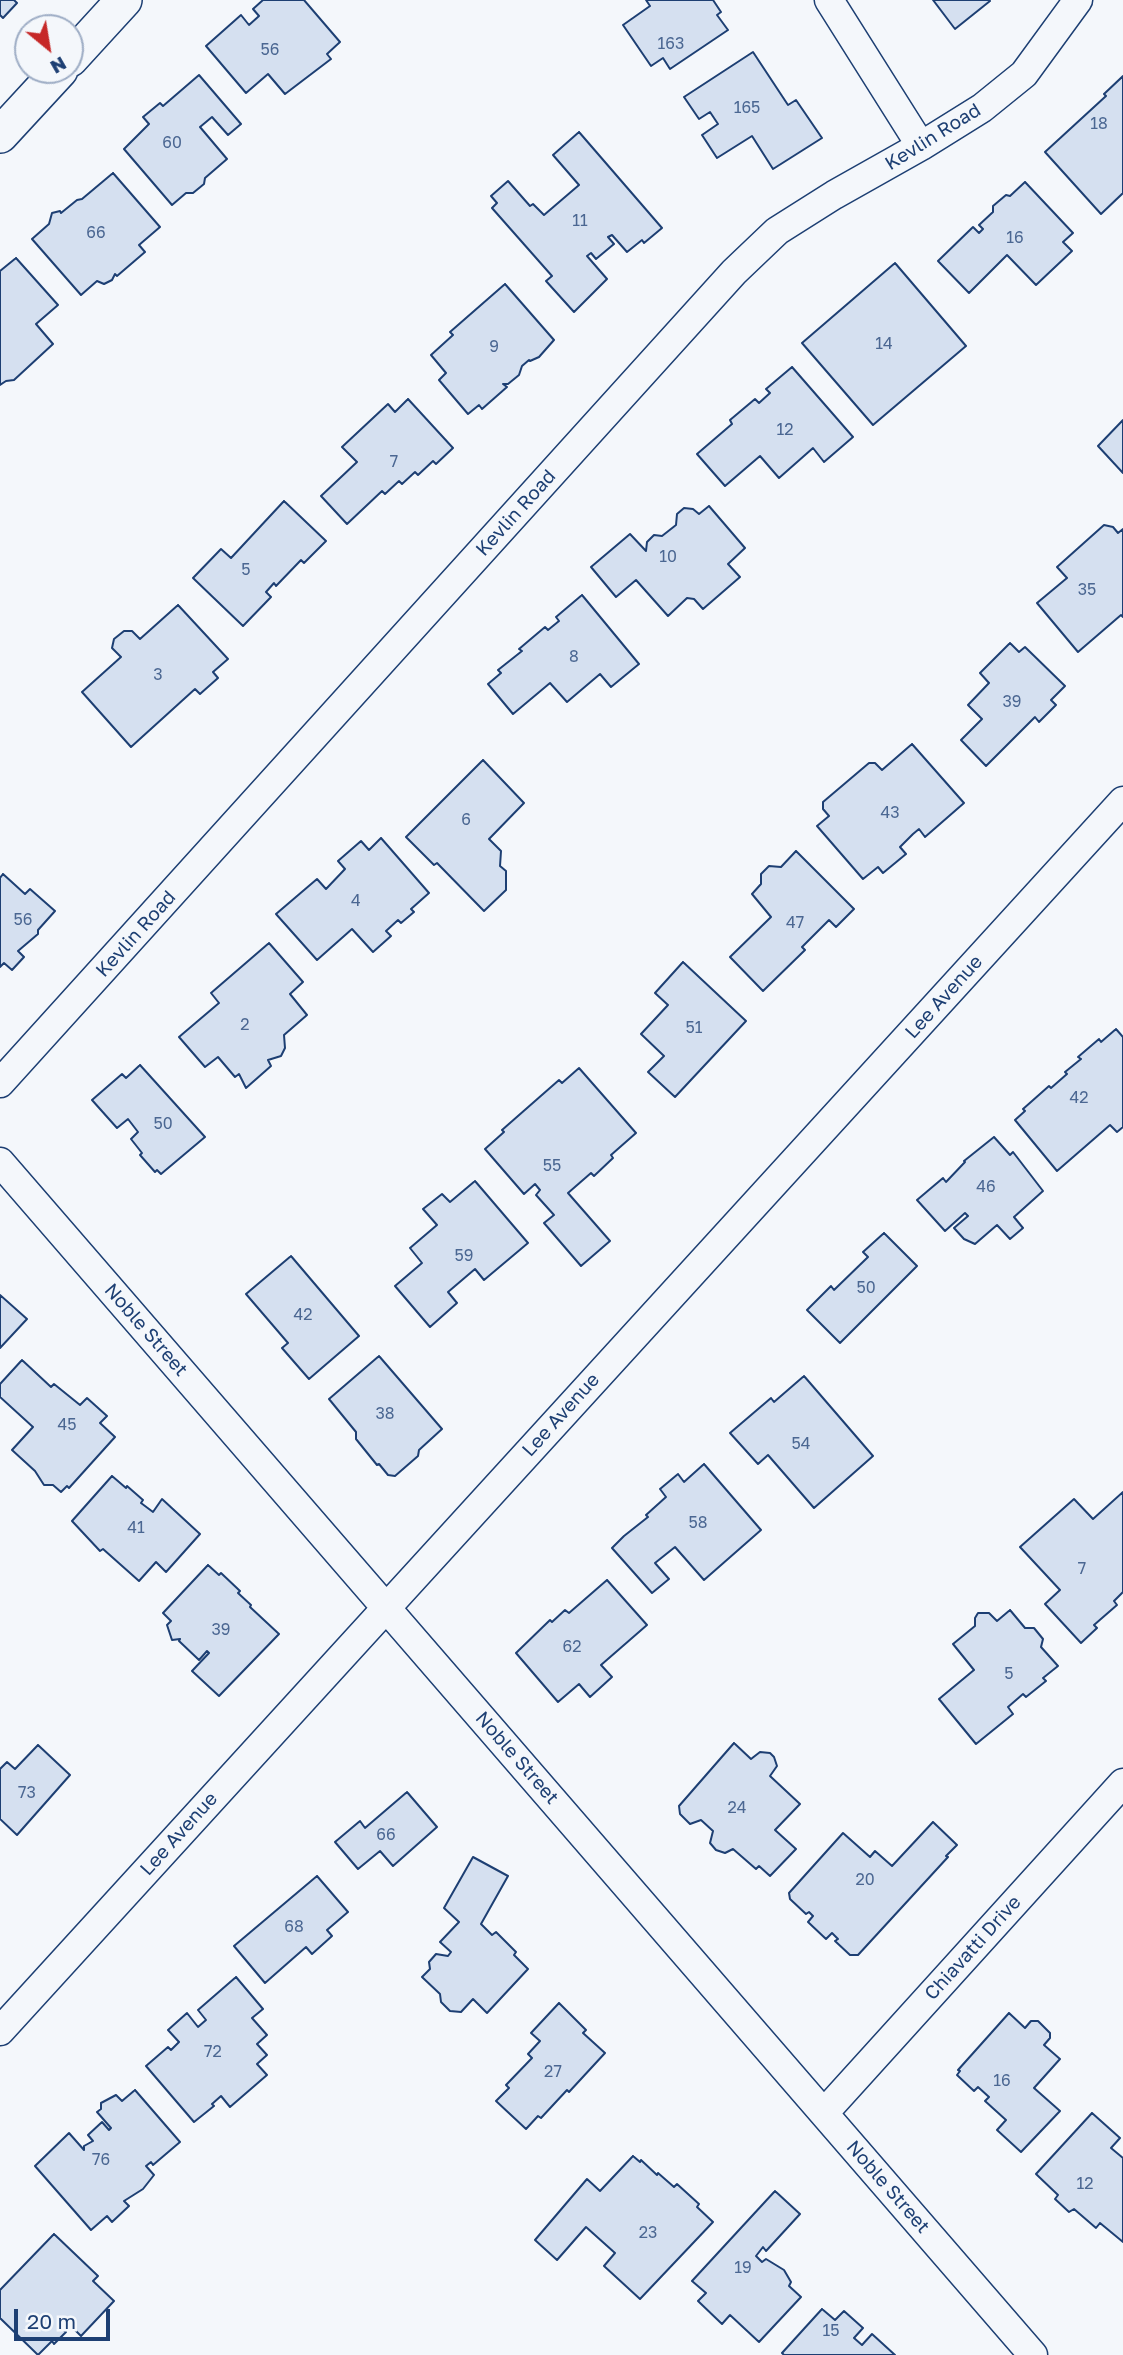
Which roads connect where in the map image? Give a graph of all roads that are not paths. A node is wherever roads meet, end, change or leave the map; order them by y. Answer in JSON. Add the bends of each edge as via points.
{"nodes":[{"id":1,"x":124,"y":0,"type":"edge"},
{"id":2,"x":829,"y":0,"type":"edge"},
{"id":3,"x":1078,"y":0,"type":"edge"},
{"id":4,"x":84,"y":44,"type":"edge"},
{"id":5,"x":47,"y":84,"type":"edge"},
{"id":6,"x":0,"y":135,"type":"edge"},
{"id":7,"x":921,"y":146,"type":"junction"},
{"id":8,"x":1123,"y":801,"type":"edge"},
{"id":9,"x":0,"y":1083,"type":"edge"},
{"id":10,"x":0,"y":1162,"type":"edge"},
{"id":11,"x":386,"y":1607,"type":"junction"},
{"id":12,"x":1123,"y":1783,"type":"edge"},
{"id":13,"x":0,"y":2031,"type":"edge"},
{"id":14,"x":824,"y":2113,"type":"junction"},
{"id":15,"x":1034,"y":2355,"type":"edge"}],
"edges":[{"from":1,"to":4,"type":"street"},
{"from":2,"to":7,"type":"street"},
{"from":3,"to":7,"type":"street","name":"Kevlin Road","via":[[1024,74],[982,108]]},
{"from":5,"to":6,"type":"street"},
{"from":7,"to":9,"type":"street","name":"Kevlin Road","via":[[778,231],[734,272]]},
{"from":8,"to":11,"type":"street","name":"Lee Avenue"},
{"from":10,"to":11,"type":"street","name":"Noble Street"},
{"from":11,"to":13,"type":"street","name":"Lee Avenue"},
{"from":11,"to":14,"type":"street","name":"Noble Street"},
{"from":12,"to":14,"type":"street","name":"Chiavatti Drive"},
{"from":14,"to":15,"type":"street","name":"Noble Street"}]}
